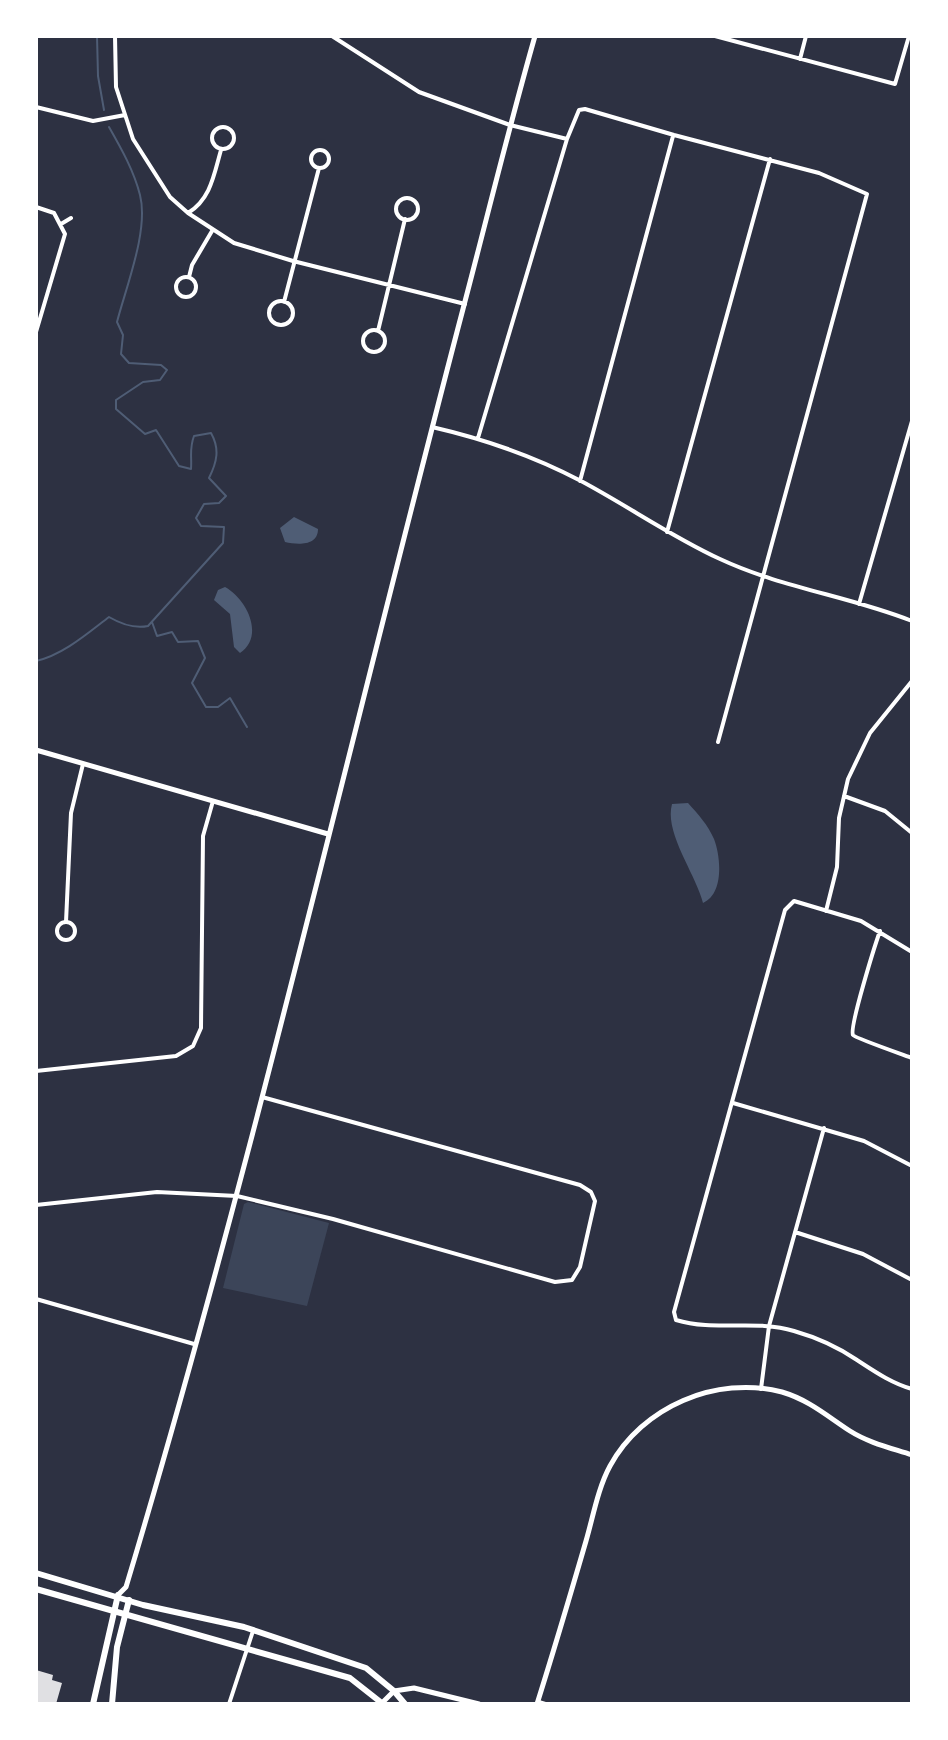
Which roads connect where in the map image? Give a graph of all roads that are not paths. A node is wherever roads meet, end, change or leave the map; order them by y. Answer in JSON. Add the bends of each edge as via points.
{"nodes":[{"id":1,"x":115,"y":36,"type":"edge"},
{"id":2,"x":332,"y":36,"type":"edge"},
{"id":3,"x":535,"y":36,"type":"edge"},
{"id":4,"x":715,"y":36,"type":"edge"},
{"id":5,"x":806,"y":36,"type":"edge"},
{"id":6,"x":909,"y":36,"type":"edge"},
{"id":7,"x":800,"y":59,"type":"junction"},
{"id":8,"x":36,"y":107,"type":"edge"},
{"id":9,"x":125,"y":115,"type":"junction"},
{"id":10,"x":510,"y":125,"type":"junction"},
{"id":11,"x":674,"y":135,"type":"junction"},
{"id":12,"x":567,"y":139,"type":"junction"},
{"id":13,"x":221,"y":150,"type":"junction"},
{"id":14,"x":770,"y":159,"type":"junction"},
{"id":15,"x":319,"y":168,"type":"junction"},
{"id":16,"x":36,"y":207,"type":"edge"},
{"id":17,"x":188,"y":213,"type":"junction"},
{"id":18,"x":71,"y":218,"type":"dead end"},
{"id":19,"x":405,"y":219,"type":"junction"},
{"id":20,"x":61,"y":224,"type":"junction"},
{"id":21,"x":212,"y":231,"type":"junction"},
{"id":22,"x":293,"y":261,"type":"junction"},
{"id":23,"x":189,"y":277,"type":"junction"},
{"id":24,"x":390,"y":285,"type":"junction"},
{"id":25,"x":284,"y":302,"type":"junction"},
{"id":26,"x":465,"y":304,"type":"junction"},
{"id":27,"x":38,"y":317,"type":"edge"},
{"id":28,"x":378,"y":331,"type":"junction"},
{"id":29,"x":36,"y":332,"type":"edge"},
{"id":30,"x":912,"y":421,"type":"edge"},
{"id":31,"x":432,"y":427,"type":"junction"},
{"id":32,"x":911,"y":432,"type":"edge"},
{"id":33,"x":478,"y":438,"type":"junction"},
{"id":34,"x":580,"y":481,"type":"junction"},
{"id":35,"x":667,"y":532,"type":"junction"},
{"id":36,"x":763,"y":576,"type":"junction"},
{"id":37,"x":859,"y":604,"type":"junction"},
{"id":38,"x":912,"y":621,"type":"edge"},
{"id":39,"x":912,"y":681,"type":"edge"},
{"id":40,"x":718,"y":742,"type":"dead end"},
{"id":41,"x":36,"y":750,"type":"edge"},
{"id":42,"x":83,"y":764,"type":"junction"},
{"id":43,"x":844,"y":796,"type":"junction"},
{"id":44,"x":213,"y":801,"type":"junction"},
{"id":45,"x":912,"y":833,"type":"edge"},
{"id":46,"x":328,"y":834,"type":"junction"},
{"id":47,"x":826,"y":911,"type":"junction"},
{"id":48,"x":66,"y":922,"type":"junction"},
{"id":49,"x":880,"y":931,"type":"junction"},
{"id":50,"x":912,"y":952,"type":"edge"},
{"id":51,"x":912,"y":1058,"type":"edge"},
{"id":52,"x":36,"y":1071,"type":"edge"},
{"id":53,"x":262,"y":1097,"type":"junction"},
{"id":54,"x":733,"y":1103,"type":"junction"},
{"id":55,"x":824,"y":1128,"type":"junction"},
{"id":56,"x":912,"y":1166,"type":"edge"},
{"id":57,"x":237,"y":1196,"type":"junction"},
{"id":58,"x":36,"y":1205,"type":"edge"},
{"id":59,"x":795,"y":1232,"type":"junction"},
{"id":60,"x":912,"y":1280,"type":"edge"},
{"id":61,"x":36,"y":1299,"type":"edge"},
{"id":62,"x":769,"y":1326,"type":"junction"},
{"id":63,"x":194,"y":1344,"type":"junction"},
{"id":64,"x":761,"y":1389,"type":"junction"},
{"id":65,"x":912,"y":1389,"type":"edge"},
{"id":66,"x":912,"y":1455,"type":"edge"},
{"id":67,"x":36,"y":1573,"type":"edge"},
{"id":68,"x":126,"y":1587,"type":"junction"},
{"id":69,"x":36,"y":1589,"type":"edge"},
{"id":70,"x":118,"y":1595,"type":"junction"},
{"id":71,"x":129,"y":1600,"type":"junction"},
{"id":72,"x":113,"y":1612,"type":"junction"},
{"id":73,"x":125,"y":1616,"type":"junction"},
{"id":74,"x":253,"y":1631,"type":"junction"},
{"id":75,"x":246,"y":1649,"type":"junction"},
{"id":76,"x":394,"y":1691,"type":"junction"},
{"id":77,"x":383,"y":1703,"type":"edge"},
{"id":78,"x":537,"y":1703,"type":"edge"},
{"id":79,"x":93,"y":1704,"type":"edge"},
{"id":80,"x":112,"y":1704,"type":"edge"},
{"id":81,"x":229,"y":1704,"type":"edge"},
{"id":82,"x":405,"y":1704,"type":"edge"},
{"id":83,"x":479,"y":1704,"type":"edge"},
{"id":84,"x":549,"y":1704,"type":"edge"}],
"edges":[{"from":1,"to":9,"type":"street","via":[[116,87]]},
{"from":2,"to":10,"type":"street","via":[[419,92]]},
{"from":3,"to":10,"type":"street"},
{"from":4,"to":7,"type":"street"},
{"from":5,"to":7,"type":"street"},
{"from":6,"to":7,"type":"street","via":[[895,84]]},
{"from":8,"to":9,"type":"street","via":[[93,121]]},
{"from":9,"to":17,"type":"street","via":[[153,173]]},
{"from":10,"to":12,"type":"street"},
{"from":10,"to":26,"type":"street"},
{"from":11,"to":12,"type":"street","via":[[585,109],[579,110]]},
{"from":11,"to":14,"type":"street"},
{"from":11,"to":34,"type":"street"},
{"from":12,"to":33,"type":"street"},
{"from":13,"to":13,"type":"street","via":[[235,140],[224,127],[212,135]]},
{"from":13,"to":17,"type":"street","via":[[212,183]]},
{"from":14,"to":35,"type":"street"},
{"from":14,"to":36,"type":"street","via":[[867,194]]},
{"from":15,"to":15,"type":"street","via":[[329,160],[321,150],[311,160]]},
{"from":15,"to":22,"type":"street"},
{"from":16,"to":20,"type":"street","via":[[54,213]]},
{"from":17,"to":21,"type":"street"},
{"from":18,"to":20,"type":"street"},
{"from":19,"to":19,"type":"street","via":[[397,206],[411,198],[418,213]]},
{"from":19,"to":24,"type":"street"},
{"from":20,"to":27,"type":"street","via":[[65,234]]},
{"from":21,"to":22,"type":"street"},
{"from":21,"to":23,"type":"street"},
{"from":22,"to":24,"type":"street"},
{"from":22,"to":25,"type":"street"},
{"from":23,"to":23,"type":"street","via":[[176,285],[184,297],[196,291]]},
{"from":24,"to":26,"type":"street"},
{"from":24,"to":28,"type":"street"},
{"from":25,"to":25,"type":"street","via":[[269,311],[279,325],[292,317],[291,306]]},
{"from":26,"to":31,"type":"street"},
{"from":27,"to":29,"type":"street"},
{"from":28,"to":28,"type":"street","via":[[367,332],[364,338],[372,352],[385,342]]},
{"from":30,"to":32,"type":"street"},
{"from":31,"to":33,"type":"street"},
{"from":31,"to":46,"type":"street"},
{"from":32,"to":37,"type":"street"},
{"from":33,"to":34,"type":"street"},
{"from":34,"to":35,"type":"street"},
{"from":35,"to":36,"type":"street"},
{"from":36,"to":37,"type":"street"},
{"from":36,"to":40,"type":"street"},
{"from":37,"to":38,"type":"street"},
{"from":39,"to":43,"type":"street","via":[[870,733]]},
{"from":41,"to":42,"type":"street"},
{"from":42,"to":44,"type":"street"},
{"from":42,"to":48,"type":"street","via":[[71,813]]},
{"from":43,"to":45,"type":"street","via":[[885,811]]},
{"from":43,"to":47,"type":"street","via":[[837,867]]},
{"from":44,"to":46,"type":"street"},
{"from":44,"to":52,"type":"street","via":[[203,836],[201,1028],[193,1046],[176,1056]]},
{"from":46,"to":53,"type":"street"},
{"from":47,"to":49,"type":"street"},
{"from":47,"to":54,"type":"street","via":[[794,901],[785,910]]},
{"from":48,"to":48,"type":"street","via":[[57,931],[67,940],[75,932]]},
{"from":49,"to":50,"type":"street"},
{"from":49,"to":51,"type":"street","via":[[852,1035]]},
{"from":53,"to":57,"type":"street"},
{"from":53,"to":57,"type":"street","via":[[580,1185],[595,1201],[580,1267],[572,1280],[555,1282]]},
{"from":54,"to":55,"type":"street"},
{"from":54,"to":62,"type":"street","via":[[674,1312],[676,1320],[699,1326]]},
{"from":55,"to":56,"type":"street","via":[[878,1146]]},
{"from":55,"to":59,"type":"street"},
{"from":57,"to":58,"type":"street","via":[[157,1192]]},
{"from":57,"to":63,"type":"street"},
{"from":59,"to":60,"type":"street","via":[[863,1254]]},
{"from":59,"to":62,"type":"street"},
{"from":61,"to":63,"type":"street"},
{"from":62,"to":64,"type":"street"},
{"from":62,"to":65,"type":"street","via":[[813,1338]]},
{"from":63,"to":68,"type":"street"},
{"from":64,"to":66,"type":"street","via":[[802,1399],[866,1439]]},
{"from":64,"to":78,"type":"street","via":[[725,1389],[689,1398],[655,1416],[622,1448],[607,1474]]},
{"from":67,"to":70,"type":"main road"},
{"from":68,"to":70,"type":"street"},
{"from":68,"to":71,"type":"street"},
{"from":69,"to":72,"type":"main road"},
{"from":70,"to":71,"type":"main road"},
{"from":70,"to":72,"type":"main road"},
{"from":71,"to":73,"type":"main road"},
{"from":71,"to":74,"type":"main road"},
{"from":72,"to":73,"type":"main road"},
{"from":72,"to":79,"type":"main road"},
{"from":73,"to":75,"type":"main road"},
{"from":73,"to":80,"type":"main road"},
{"from":74,"to":75,"type":"street"},
{"from":74,"to":76,"type":"main road","via":[[366,1668]]},
{"from":75,"to":77,"type":"main road","via":[[350,1678]]},
{"from":75,"to":81,"type":"street"},
{"from":76,"to":77,"type":"street"},
{"from":76,"to":82,"type":"main road"},
{"from":76,"to":83,"type":"street","via":[[414,1688]]},
{"from":78,"to":84,"type":"lane"}]}
